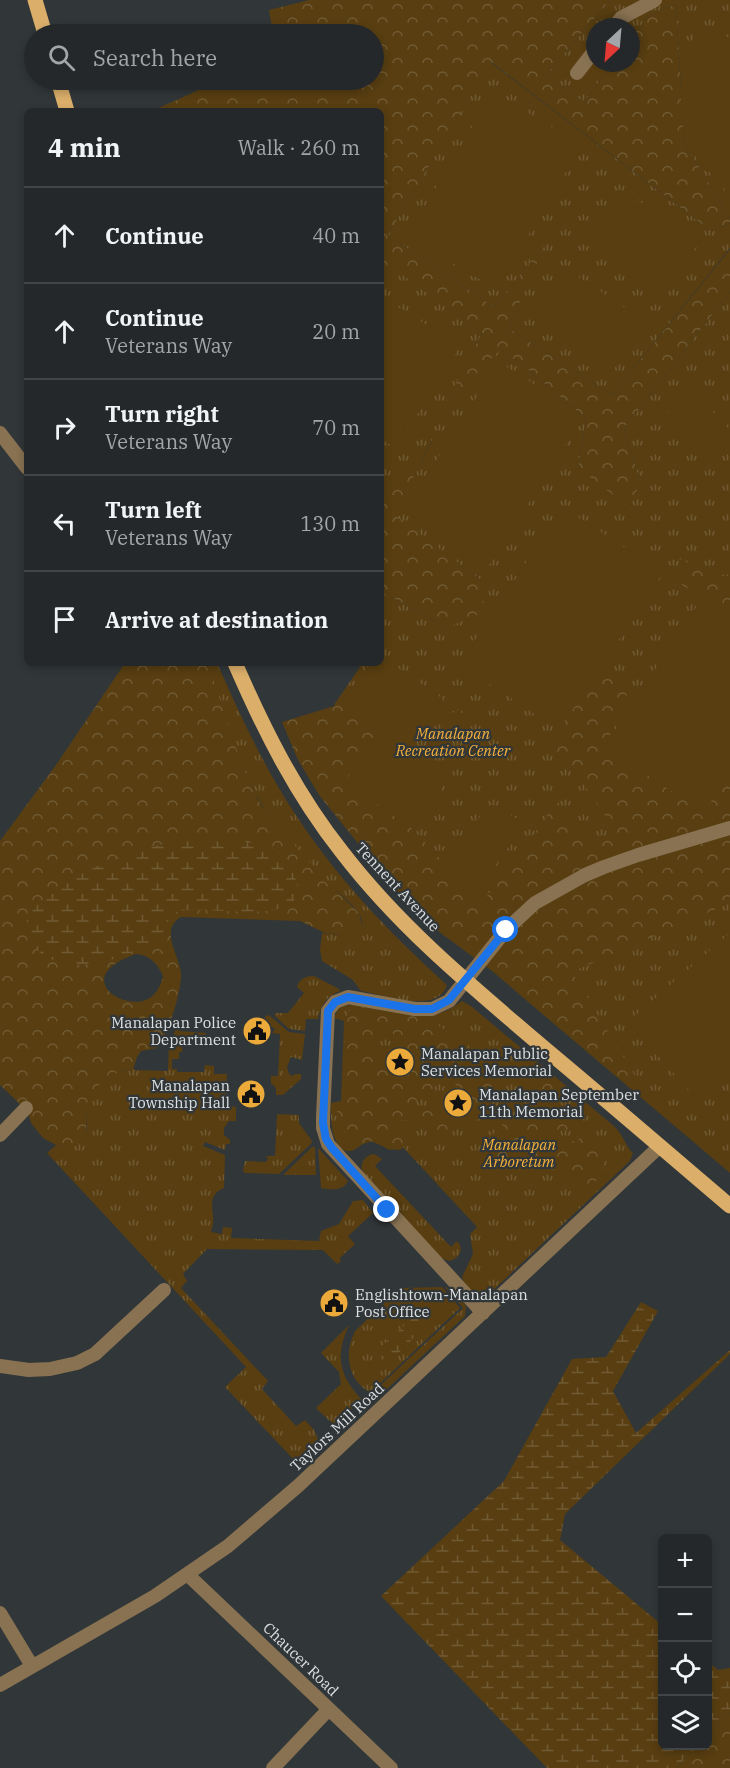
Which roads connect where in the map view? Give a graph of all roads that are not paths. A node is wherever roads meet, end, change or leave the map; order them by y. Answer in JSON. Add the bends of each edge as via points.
{"nodes":[{"id":1,"x":35,"y":0,"type":"edge"},
{"id":2,"x":655,"y":0,"type":"edge"},
{"id":3,"x":621,"y":18,"type":"edge"},
{"id":4,"x":42,"y":24,"type":"edge"},
{"id":5,"x":586,"y":62,"type":"edge"},
{"id":6,"x":577,"y":74,"type":"dead end"},
{"id":7,"x":61,"y":90,"type":"edge"},
{"id":8,"x":66,"y":108,"type":"edge"},
{"id":9,"x":0,"y":433,"type":"edge"},
{"id":10,"x":24,"y":464,"type":"edge"},
{"id":11,"x":236,"y":666,"type":"edge"},
{"id":12,"x":730,"y":828,"type":"edge"},
{"id":13,"x":465,"y":979,"type":"junction"},
{"id":14,"x":26,"y":1108,"type":"dead end"},
{"id":15,"x":0,"y":1135,"type":"edge"},
{"id":16,"x":659,"y":1147,"type":"junction"},
{"id":17,"x":730,"y":1206,"type":"edge"},
{"id":18,"x":164,"y":1290,"type":"dead end"},
{"id":19,"x":483,"y":1312,"type":"junction"},
{"id":20,"x":0,"y":1366,"type":"edge"},
{"id":21,"x":187,"y":1574,"type":"junction"},
{"id":22,"x":0,"y":1612,"type":"edge"},
{"id":23,"x":32,"y":1666,"type":"junction"},
{"id":24,"x":0,"y":1684,"type":"edge"},
{"id":25,"x":329,"y":1709,"type":"junction"},
{"id":26,"x":273,"y":1768,"type":"edge"},
{"id":27,"x":391,"y":1768,"type":"edge"}],
"edges":[{"from":1,"to":4,"type":"main road"},
{"from":2,"to":3,"type":"street"},
{"from":5,"to":6,"type":"street"},
{"from":7,"to":8,"type":"main road"},
{"from":9,"to":10,"type":"street"},
{"from":11,"to":13,"type":"main road","name":"Tennent Avenue","via":[[285,767],[336,844],[409,930]]},
{"from":12,"to":13,"type":"street","via":[[604,867],[535,903],[506,930]]},
{"from":13,"to":16,"type":"main road","name":"Tennent Avenue"},
{"from":13,"to":19,"type":"street","via":[[449,1000],[432,1009],[348,997],[332,1005],[326,1018],[323,1123],[332,1148]]},
{"from":14,"to":15,"type":"street"},
{"from":16,"to":17,"type":"main road","name":"Tennent Avenue"},
{"from":16,"to":19,"type":"street","name":"Taylors Mill Road"},
{"from":18,"to":20,"type":"street","via":[[95,1354],[77,1363],[29,1370]]},
{"from":19,"to":21,"type":"street","name":"Taylors Mill Road","via":[[259,1521]]},
{"from":21,"to":23,"type":"street","name":"Taylors Mill Road"},
{"from":21,"to":25,"type":"street","name":"Chaucer Road"},
{"from":22,"to":23,"type":"street"},
{"from":23,"to":24,"type":"street","name":"Taylors Mill Road"},
{"from":25,"to":26,"type":"street"},
{"from":25,"to":27,"type":"street","name":"Chaucer Road"}]}
